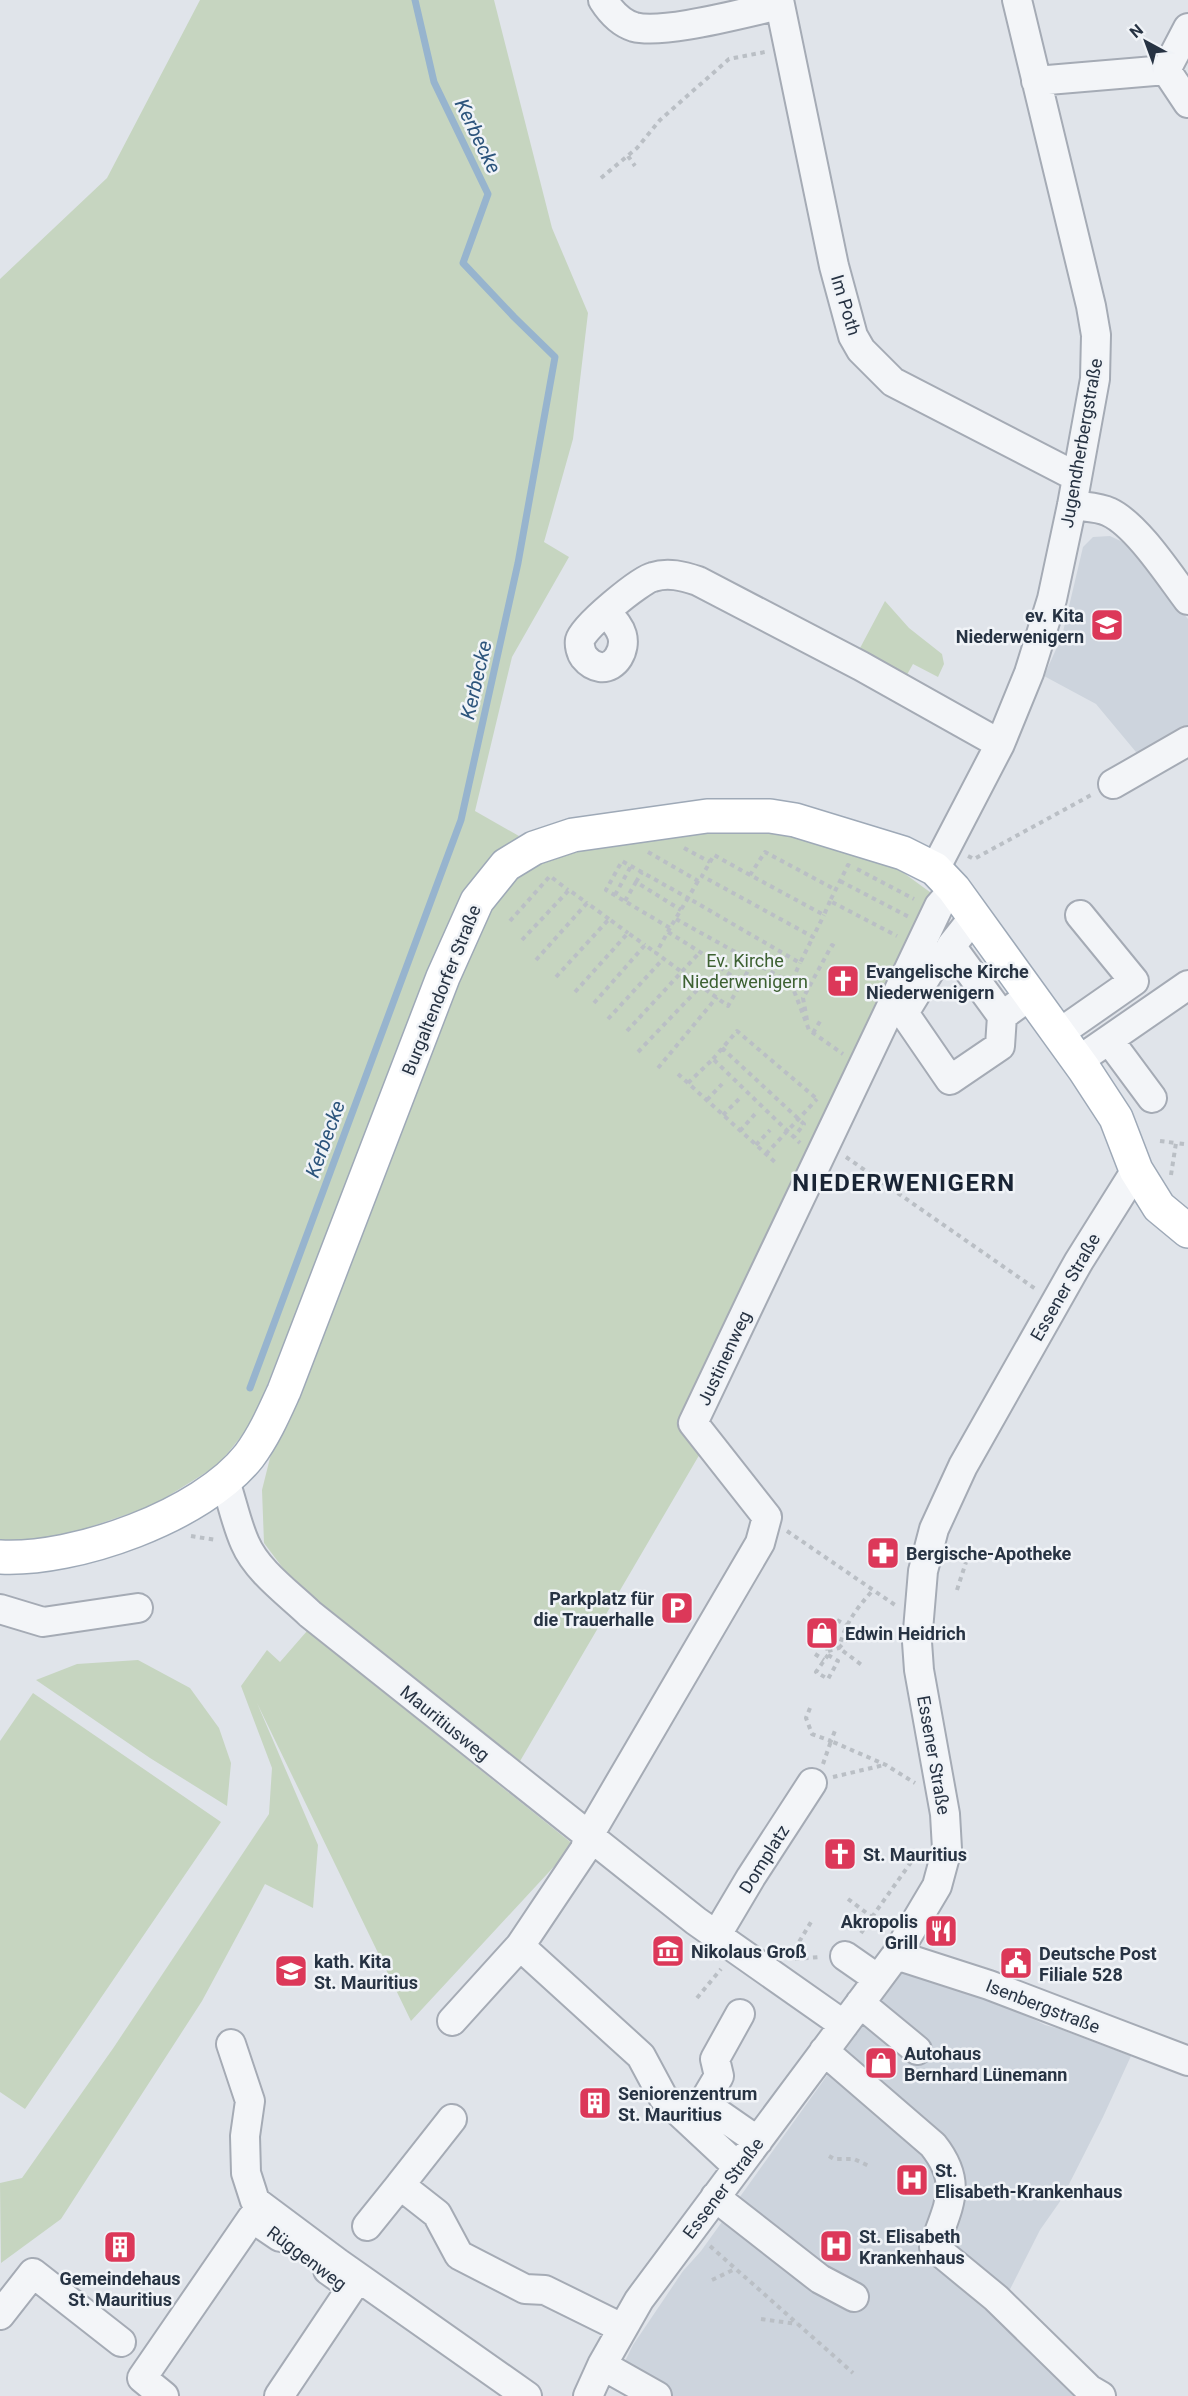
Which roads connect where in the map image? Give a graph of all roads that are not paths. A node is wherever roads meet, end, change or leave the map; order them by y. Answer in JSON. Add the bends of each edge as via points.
{"nodes":[{"id":1,"x":603,"y":0,"type":"edge"},
{"id":2,"x":1017,"y":0,"type":"edge"},
{"id":3,"x":779,"y":2,"type":"edge"},
{"id":4,"x":1188,"y":28,"type":"edge"},
{"id":5,"x":1166,"y":70,"type":"junction"},
{"id":6,"x":1036,"y":81,"type":"junction"},
{"id":7,"x":1188,"y":103,"type":"edge"},
{"id":8,"x":1077,"y":477,"type":"junction"},
{"id":9,"x":1072,"y":505,"type":"junction"},
{"id":10,"x":1188,"y":600,"type":"edge"},
{"id":11,"x":606,"y":612,"type":"dead end"},
{"id":12,"x":1188,"y":741,"type":"edge"},
{"id":13,"x":1000,"y":744,"type":"junction"},
{"id":14,"x":1113,"y":784,"type":"road end"},
{"id":15,"x":946,"y":868,"type":"junction"},
{"id":16,"x":1080,"y":915,"type":"dead end"},
{"id":17,"x":974,"y":917,"type":"junction"},
{"id":18,"x":945,"y":951,"type":"junction"},
{"id":19,"x":1186,"y":990,"type":"edge"},
{"id":20,"x":1030,"y":995,"type":"junction"},
{"id":21,"x":1002,"y":1016,"type":"junction"},
{"id":22,"x":1058,"y":1034,"type":"junction"},
{"id":23,"x":1109,"y":1040,"type":"junction"},
{"id":24,"x":1078,"y":1061,"type":"junction"},
{"id":25,"x":1152,"y":1098,"type":"dead end"},
{"id":26,"x":1136,"y":1170,"type":"junction"},
{"id":27,"x":1188,"y":1231,"type":"edge"},
{"id":28,"x":225,"y":1481,"type":"junction"},
{"id":29,"x":0,"y":1557,"type":"edge"},
{"id":30,"x":138,"y":1608,"type":"dead end"},
{"id":31,"x":0,"y":1609,"type":"edge"},
{"id":32,"x":812,"y":1783,"type":"road end"},
{"id":33,"x":588,"y":1837,"type":"junction"},
{"id":34,"x":720,"y":1939,"type":"junction"},
{"id":35,"x":520,"y":1946,"type":"junction"},
{"id":36,"x":896,"y":1955,"type":"junction"},
{"id":37,"x":845,"y":1956,"type":"road end"},
{"id":38,"x":878,"y":1979,"type":"junction"},
{"id":39,"x":860,"y":2003,"type":"junction"},
{"id":40,"x":740,"y":2014,"type":"dead end"},
{"id":41,"x":452,"y":2021,"type":"dead end"},
{"id":42,"x":844,"y":2025,"type":"junction"},
{"id":43,"x":231,"y":2044,"type":"dead end"},
{"id":44,"x":917,"y":2050,"type":"dead end"},
{"id":45,"x":824,"y":2051,"type":"junction"},
{"id":46,"x":1186,"y":2062,"type":"edge"},
{"id":47,"x":452,"y":2119,"type":"dead end"},
{"id":48,"x":758,"y":2141,"type":"junction"},
{"id":49,"x":738,"y":2167,"type":"junction"},
{"id":50,"x":400,"y":2185,"type":"junction"},
{"id":51,"x":715,"y":2197,"type":"junction"},
{"id":52,"x":367,"y":2226,"type":"dead end"},
{"id":53,"x":854,"y":2298,"type":"dead end"},
{"id":54,"x":0,"y":2315,"type":"edge"},
{"id":55,"x":622,"y":2328,"type":"junction"},
{"id":56,"x":121,"y":2342,"type":"dead end"},
{"id":57,"x":602,"y":2365,"type":"junction"},
{"id":58,"x":164,"y":2396,"type":"edge"},
{"id":59,"x":279,"y":2396,"type":"edge"},
{"id":60,"x":527,"y":2396,"type":"edge"},
{"id":61,"x":588,"y":2396,"type":"edge"},
{"id":62,"x":657,"y":2396,"type":"edge"},
{"id":63,"x":1101,"y":2396,"type":"edge"}],
"edges":[{"from":1,"to":3,"type":"street","via":[[612,13],[633,27],[662,29]]},
{"from":2,"to":6,"type":"street","name":"Jugendherbergstraße"},
{"from":3,"to":8,"type":"street","name":"Im Poth","via":[[834,266],[853,336],[861,350],[893,382]]},
{"from":4,"to":5,"type":"street"},
{"from":5,"to":6,"type":"street"},
{"from":5,"to":7,"type":"street"},
{"from":6,"to":8,"type":"street","name":"Jugendherbergstraße","via":[[1096,335],[1095,379]]},
{"from":8,"to":9,"type":"street","name":"Jugendherbergstraße"},
{"from":9,"to":10,"type":"street","via":[[1108,511],[1120,518]]},
{"from":9,"to":13,"type":"street","name":"Jugendherbergstraße","via":[[1029,673]]},
{"from":11,"to":13,"type":"street","via":[[647,579],[674,575],[698,581]]},
{"from":12,"to":14,"type":"street"},
{"from":13,"to":15,"type":"street","name":"Jugendherbergstraße"},
{"from":15,"to":17,"type":"main road","name":"Burgaltendorfer Straße"},
{"from":15,"to":28,"type":"main road","name":"Burgaltendorfer Straße","via":[[795,820],[770,816],[707,816],[573,835],[534,848],[506,865],[477,901],[443,977],[272,1417],[249,1456]]},
{"from":15,"to":33,"type":"street","name":"Justinenweg","via":[[939,906],[693,1423],[767,1517],[760,1543]]},
{"from":16,"to":22,"type":"street","via":[[1134,981]]},
{"from":17,"to":18,"type":"street"},
{"from":17,"to":20,"type":"main road","name":"Burgaltendorfer Straße"},
{"from":18,"to":21,"type":"street","via":[[989,1025]]},
{"from":18,"to":21,"type":"street","via":[[904,1013],[950,1080],[1000,1046]]},
{"from":19,"to":23,"type":"street"},
{"from":20,"to":21,"type":"street"},
{"from":20,"to":22,"type":"main road","name":"Burgaltendorfer Straße"},
{"from":22,"to":24,"type":"main road","name":"Burgaltendorfer Straße"},
{"from":23,"to":24,"type":"street"},
{"from":23,"to":25,"type":"street"},
{"from":24,"to":26,"type":"main road","name":"Burgaltendorfer Straße","via":[[1116,1118]]},
{"from":26,"to":27,"type":"main road","name":"Burgaltendorfer Straße","via":[[1159,1207]]},
{"from":26,"to":36,"type":"street","name":"Essener Straße","via":[[1055,1303],[948,1496],[934,1529],[923,1571],[917,1620],[919,1670],[944,1808],[947,1850],[931,1898]]},
{"from":28,"to":29,"type":"main road","name":"Burgaltendorfer Straße","via":[[182,1509],[105,1540],[71,1551]]},
{"from":28,"to":33,"type":"street","name":"Mauritiusweg","via":[[245,1544],[272,1579],[310,1614]]},
{"from":30,"to":31,"type":"street","via":[[43,1622]]},
{"from":32,"to":34,"type":"street","name":"Domplatz","via":[[751,1877]]},
{"from":33,"to":34,"type":"street","name":"Mauritiusweg"},
{"from":33,"to":35,"type":"street","via":[[585,1849]]},
{"from":34,"to":42,"type":"street"},
{"from":35,"to":41,"type":"street"},
{"from":35,"to":49,"type":"street","via":[[641,2056],[663,2097]]},
{"from":36,"to":38,"type":"street","name":"Essener Straße"},
{"from":36,"to":46,"type":"street","name":"Isenbergstraße","via":[[989,1985]]},
{"from":37,"to":38,"type":"street"},
{"from":38,"to":39,"type":"street","name":"Essener Straße"},
{"from":39,"to":42,"type":"street","name":"Essener Straße"},
{"from":39,"to":44,"type":"street"},
{"from":40,"to":48,"type":"street","via":[[715,2059],[719,2076],[703,2103]]},
{"from":42,"to":45,"type":"street","name":"Essener Straße"},
{"from":43,"to":60,"type":"street","via":[[250,2101],[245,2136],[246,2173],[255,2200]]},
{"from":45,"to":48,"type":"street","name":"Essener Straße"},
{"from":45,"to":63,"type":"street","via":[[944,2158],[952,2187],[934,2247],[996,2298],[1089,2390]]},
{"from":47,"to":50,"type":"street"},
{"from":48,"to":49,"type":"street","name":"Essener Straße"},
{"from":49,"to":51,"type":"street","name":"Essener Straße"},
{"from":50,"to":52,"type":"street"},
{"from":50,"to":55,"type":"street","via":[[437,2214],[459,2255],[525,2289],[545,2290]]},
{"from":51,"to":53,"type":"street","via":[[820,2279]]},
{"from":51,"to":55,"type":"street","name":"Essener Straße"},
{"from":54,"to":56,"type":"street","via":[[33,2273]]},
{"from":55,"to":57,"type":"street","name":"Essener Straße"},
{"from":57,"to":61,"type":"street","name":"Essener Straße"},
{"from":57,"to":62,"type":"street"},
{"from":58,"to":59,"type":"street","name":"Rüggenweg","via":[[142,2378],[252,2218],[352,2287]]}]}
